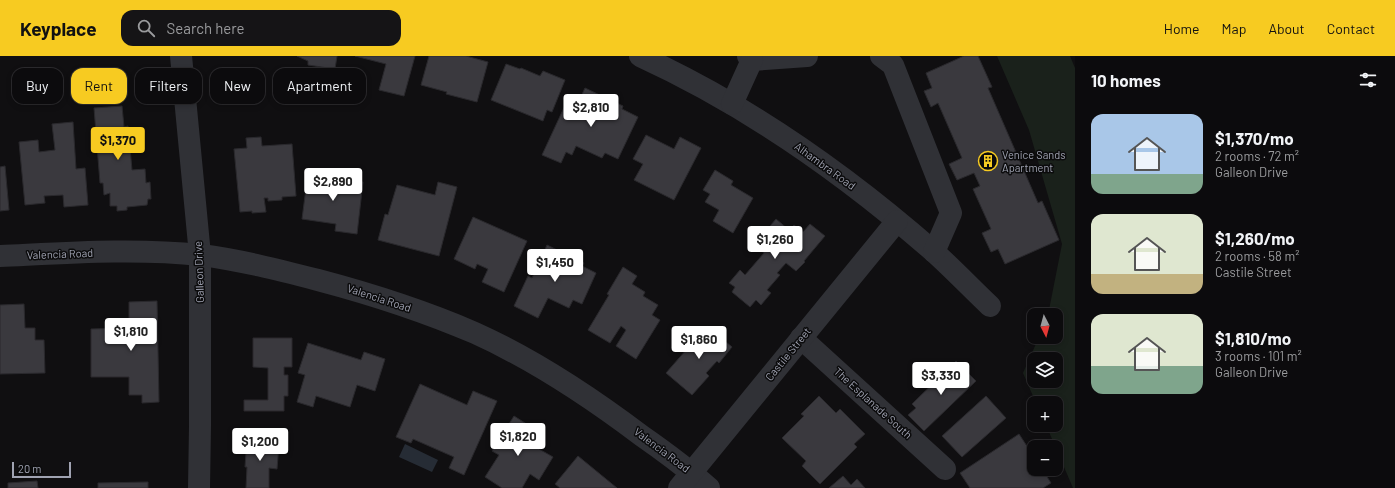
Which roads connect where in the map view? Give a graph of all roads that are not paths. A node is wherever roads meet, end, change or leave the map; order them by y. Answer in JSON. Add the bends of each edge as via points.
{"nodes":[{"id":1,"x":181,"y":56,"type":"edge"},
{"id":2,"x":640,"y":56,"type":"edge"},
{"id":3,"x":806,"y":56,"type":"edge"},
{"id":4,"x":881,"y":56,"type":"edge"},
{"id":5,"x":750,"y":58,"type":"edge"},
{"id":6,"x":732,"y":104,"type":"junction"},
{"id":7,"x":897,"y":221,"type":"junction"},
{"id":8,"x":934,"y":252,"type":"junction"},
{"id":9,"x":200,"y":255,"type":"junction"},
{"id":10,"x":0,"y":256,"type":"edge"},
{"id":11,"x":990,"y":306,"type":"dead end"},
{"id":12,"x":801,"y":338,"type":"junction"},
{"id":13,"x":945,"y":469,"type":"dead end"},
{"id":14,"x":685,"y":480,"type":"edge"},
{"id":15,"x":199,"y":488,"type":"edge"},
{"id":16,"x":709,"y":488,"type":"edge"}],
"edges":[{"from":1,"to":9,"type":"street","name":"Galleon Drive"},
{"from":2,"to":6,"type":"street","name":"Alhambra Road","via":[[675,72]]},
{"from":3,"to":5,"type":"street"},
{"from":4,"to":8,"type":"street","via":[[893,65],[951,213]]},
{"from":5,"to":6,"type":"street"},
{"from":6,"to":7,"type":"street","name":"Alhambra Road","via":[[839,174]]},
{"from":7,"to":8,"type":"street","name":"Alhambra Road"},
{"from":7,"to":12,"type":"street","name":"Castile Street"},
{"from":8,"to":11,"type":"street","name":"Alhambra Road"},
{"from":9,"to":10,"type":"street","name":"Valencia Road","via":[[144,252]]},
{"from":9,"to":14,"type":"street","name":"Valencia Road","via":[[281,270],[341,286],[427,314],[475,333],[541,367],[600,404]]},
{"from":9,"to":15,"type":"street","name":"Galleon Drive"},
{"from":12,"to":13,"type":"street","name":"The Esplanade South"},
{"from":12,"to":14,"type":"street","name":"Castile Street"},
{"from":14,"to":16,"type":"street","name":"Valencia Road"}]}
